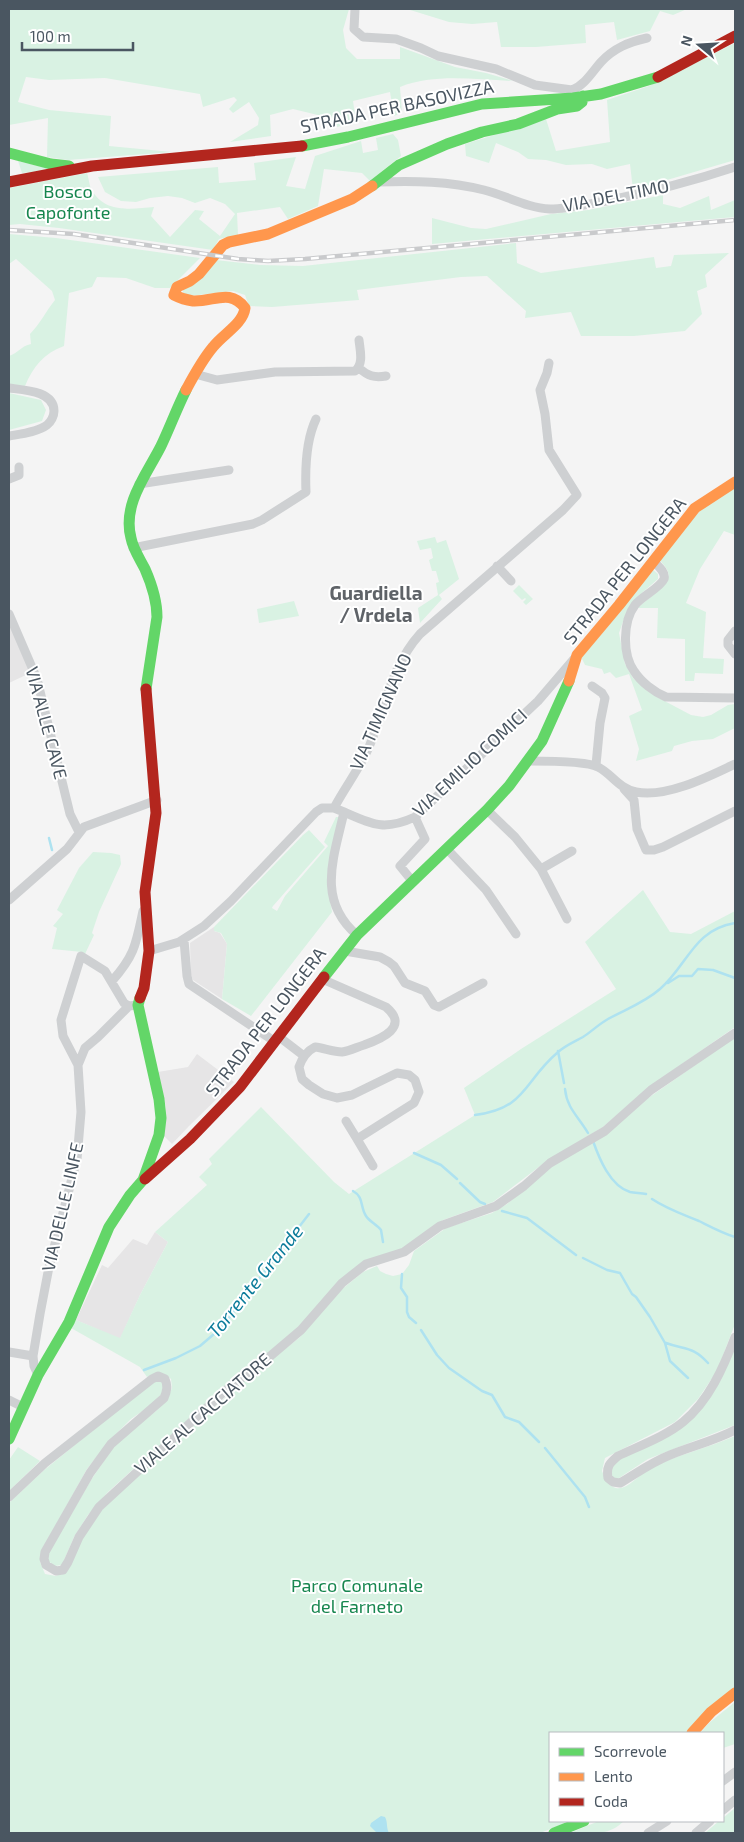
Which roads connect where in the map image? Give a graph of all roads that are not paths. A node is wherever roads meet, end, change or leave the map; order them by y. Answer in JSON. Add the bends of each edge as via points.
{"nodes":[{"id":1,"x":355,"y":9,"type":"edge"},
{"id":2,"x":735,"y":36,"type":"edge"},
{"id":3,"x":647,"y":38,"type":"dead end"},
{"id":4,"x":576,"y":95,"type":"junction"},
{"id":5,"x":11,"y":155,"type":"edge"},
{"id":6,"x":84,"y":167,"type":"junction"},
{"id":7,"x":735,"y":167,"type":"edge"},
{"id":8,"x":11,"y":181,"type":"edge"},
{"id":9,"x":378,"y":182,"type":"junction"},
{"id":10,"x":359,"y":340,"type":"dead end"},
{"id":11,"x":548,"y":363,"type":"dead end"},
{"id":12,"x":359,"y":368,"type":"junction"},
{"id":13,"x":195,"y":374,"type":"junction"},
{"id":14,"x":386,"y":376,"type":"dead end"},
{"id":15,"x":9,"y":388,"type":"edge"},
{"id":16,"x":316,"y":419,"type":"dead end"},
{"id":17,"x":9,"y":436,"type":"edge"},
{"id":18,"x":19,"y":467,"type":"dead end"},
{"id":19,"x":229,"y":470,"type":"dead end"},
{"id":20,"x":9,"y":479,"type":"edge"},
{"id":21,"x":735,"y":482,"type":"edge"},
{"id":22,"x":139,"y":484,"type":"junction"},
{"id":23,"x":133,"y":548,"type":"junction"},
{"id":24,"x":653,"y":561,"type":"junction"},
{"id":25,"x":497,"y":566,"type":"junction"},
{"id":26,"x":511,"y":581,"type":"dead end"},
{"id":27,"x":9,"y":614,"type":"edge"},
{"id":28,"x":735,"y":631,"type":"edge"},
{"id":29,"x":735,"y":654,"type":"edge"},
{"id":30,"x":577,"y":655,"type":"junction"},
{"id":31,"x":592,"y":686,"type":"dead end"},
{"id":32,"x":735,"y":698,"type":"edge"},
{"id":33,"x":529,"y":761,"type":"junction"},
{"id":34,"x":735,"y":764,"type":"edge"},
{"id":35,"x":596,"y":765,"type":"junction"},
{"id":36,"x":624,"y":788,"type":"junction"},
{"id":37,"x":156,"y":800,"type":"junction"},
{"id":38,"x":334,"y":808,"type":"junction"},
{"id":39,"x":488,"y":810,"type":"junction"},
{"id":40,"x":735,"y":811,"type":"edge"},
{"id":41,"x":344,"y":812,"type":"junction"},
{"id":42,"x":416,"y":817,"type":"junction"},
{"id":43,"x":79,"y":832,"type":"junction"},
{"id":44,"x":447,"y":848,"type":"junction"},
{"id":45,"x":572,"y":851,"type":"dead end"},
{"id":46,"x":541,"y":869,"type":"junction"},
{"id":47,"x":413,"y":882,"type":"junction"},
{"id":48,"x":9,"y":900,"type":"edge"},
{"id":49,"x":145,"y":901,"type":"junction"},
{"id":50,"x":567,"y":919,"type":"dead end"},
{"id":51,"x":516,"y":934,"type":"dead end"},
{"id":52,"x":357,"y":935,"type":"junction"},
{"id":53,"x":184,"y":940,"type":"junction"},
{"id":54,"x":345,"y":950,"type":"junction"},
{"id":55,"x":149,"y":951,"type":"junction"},
{"id":56,"x":322,"y":979,"type":"junction"},
{"id":57,"x":112,"y":981,"type":"junction"},
{"id":58,"x":483,"y":983,"type":"dead end"},
{"id":59,"x":134,"y":1005,"type":"junction"},
{"id":60,"x":735,"y":1033,"type":"edge"},
{"id":61,"x":276,"y":1038,"type":"junction"},
{"id":62,"x":304,"y":1056,"type":"junction"},
{"id":63,"x":78,"y":1065,"type":"junction"},
{"id":64,"x":346,"y":1121,"type":"dead end"},
{"id":65,"x":357,"y":1139,"type":"junction"},
{"id":66,"x":373,"y":1166,"type":"dead end"},
{"id":67,"x":143,"y":1180,"type":"junction"},
{"id":68,"x":735,"y":1336,"type":"edge"},
{"id":69,"x":9,"y":1352,"type":"edge"},
{"id":70,"x":33,"y":1356,"type":"junction"},
{"id":71,"x":38,"y":1375,"type":"junction"},
{"id":72,"x":9,"y":1400,"type":"edge"},
{"id":73,"x":23,"y":1407,"type":"junction"},
{"id":74,"x":735,"y":1430,"type":"edge"},
{"id":75,"x":9,"y":1439,"type":"edge"},
{"id":76,"x":9,"y":1497,"type":"edge"},
{"id":77,"x":735,"y":1693,"type":"edge"},
{"id":78,"x":693,"y":1732,"type":"edge"},
{"id":79,"x":735,"y":1772,"type":"edge"},
{"id":80,"x":724,"y":1780,"type":"edge"},
{"id":81,"x":735,"y":1800,"type":"edge"},
{"id":82,"x":724,"y":1809,"type":"edge"},
{"id":83,"x":582,"y":1822,"type":"edge"},
{"id":84,"x":666,"y":1822,"type":"edge"},
{"id":85,"x":709,"y":1822,"type":"edge"},
{"id":86,"x":554,"y":1833,"type":"edge"},
{"id":87,"x":648,"y":1833,"type":"edge"},
{"id":88,"x":696,"y":1833,"type":"edge"}],
"edges":[{"from":1,"to":4,"type":"street","via":[[354,29],[363,37],[396,39],[446,59],[489,67],[535,85]]},
{"from":2,"to":4,"type":"street","name":"STRADA PER BASOVIZZA","via":[[657,77],[613,91]]},
{"from":3,"to":4,"type":"street","via":[[619,47],[602,61],[578,88]]},
{"from":4,"to":6,"type":"street","name":"STRADA PER BASOVIZZA","via":[[482,104],[295,147]]},
{"from":4,"to":9,"type":"street","via":[[582,102],[577,106],[557,109],[447,144],[399,165]]},
{"from":5,"to":6,"type":"street","name":"STRADA PER BASOVIZZA"},
{"from":6,"to":8,"type":"street","name":"STRADA PER BASOVIZZA"},
{"from":7,"to":9,"type":"street","name":"VIA DEL TIMO","via":[[664,189],[549,209],[457,184],[416,180]]},
{"from":9,"to":13,"type":"street","via":[[352,198],[268,234],[223,245],[197,276],[176,287],[174,295],[184,300],[203,301],[231,296],[237,297],[245,308],[244,315],[213,346]]},
{"from":10,"to":12,"type":"street"},
{"from":11,"to":25,"type":"street","name":"VIA TIMIGNANO","via":[[548,373],[540,390],[549,450],[577,496]]},
{"from":12,"to":13,"type":"street","via":[[274,372],[217,380]]},
{"from":12,"to":14,"type":"street","via":[[376,378]]},
{"from":13,"to":22,"type":"street"},
{"from":15,"to":17,"type":"street","via":[[45,396],[54,412],[47,425]]},
{"from":16,"to":23,"type":"street","via":[[309,446],[306,492],[253,524]]},
{"from":18,"to":20,"type":"street","via":[[19,475]]},
{"from":19,"to":22,"type":"street"},
{"from":21,"to":24,"type":"street","name":"STRADA PER LONGERA","via":[[695,508]]},
{"from":22,"to":23,"type":"street","via":[[129,518]]},
{"from":23,"to":37,"type":"street","via":[[149,577],[157,606],[146,686]]},
{"from":24,"to":30,"type":"street","name":"STRADA PER LONGERA"},
{"from":24,"to":32,"type":"street","via":[[665,577],[637,603],[627,625],[629,662],[634,671],[658,694],[666,697]]},
{"from":25,"to":26,"type":"street"},
{"from":25,"to":38,"type":"street","name":"VIA TIMIGNANO","via":[[420,634],[406,653],[392,680],[367,750]]},
{"from":27,"to":43,"type":"street","name":"VIA ALLE CAVE","via":[[38,679],[70,814]]},
{"from":28,"to":29,"type":"street","via":[[728,645]]},
{"from":30,"to":33,"type":"street","name":"STRADA PER LONGERA","via":[[558,709]]},
{"from":30,"to":42,"type":"street","name":"VIA EMILIO COMICI","via":[[538,701]]},
{"from":31,"to":35,"type":"street","via":[[605,698]]},
{"from":33,"to":35,"type":"street"},
{"from":33,"to":39,"type":"street","name":"STRADA PER LONGERA"},
{"from":34,"to":36,"type":"street","via":[[690,783],[660,791],[648,793]]},
{"from":35,"to":36,"type":"street"},
{"from":36,"to":40,"type":"street","via":[[634,800],[637,829],[646,850],[663,847]]},
{"from":37,"to":43,"type":"street","via":[[87,825]]},
{"from":37,"to":49,"type":"street"},
{"from":38,"to":41,"type":"street"},
{"from":38,"to":53,"type":"street","via":[[322,808],[316,812],[231,902]]},
{"from":39,"to":44,"type":"street","name":"STRADA PER LONGERA"},
{"from":39,"to":46,"type":"street"},
{"from":41,"to":42,"type":"street","name":"VIA EMILIO COMICI","via":[[371,824],[386,826]]},
{"from":41,"to":52,"type":"street","via":[[333,860],[331,890],[342,919]]},
{"from":42,"to":47,"type":"street","via":[[425,839],[400,866]]},
{"from":43,"to":48,"type":"street","via":[[67,849]]},
{"from":44,"to":47,"type":"street","name":"STRADA PER LONGERA"},
{"from":44,"to":51,"type":"street","via":[[486,890]]},
{"from":45,"to":46,"type":"street"},
{"from":46,"to":50,"type":"street"},
{"from":47,"to":52,"type":"street","name":"STRADA PER LONGERA"},
{"from":49,"to":55,"type":"street"},
{"from":49,"to":57,"type":"street","via":[[131,956]]},
{"from":52,"to":54,"type":"street","name":"STRADA PER LONGERA"},
{"from":53,"to":55,"type":"street"},
{"from":53,"to":61,"type":"street","via":[[190,984]]},
{"from":54,"to":56,"type":"street","name":"STRADA PER LONGERA"},
{"from":54,"to":58,"type":"street","via":[[389,962],[405,983],[425,991],[439,1007]]},
{"from":55,"to":59,"type":"street","via":[[144,988]]},
{"from":56,"to":61,"type":"street","name":"STRADA PER LONGERA"},
{"from":56,"to":62,"type":"street","via":[[386,1007],[395,1022],[384,1038],[342,1052],[315,1047]]},
{"from":57,"to":59,"type":"street","via":[[124,1003]]},
{"from":57,"to":63,"type":"street","via":[[101,967],[81,956],[61,1020],[63,1036]]},
{"from":59,"to":63,"type":"street","via":[[85,1048]]},
{"from":59,"to":67,"type":"street","via":[[161,1118],[159,1135]]},
{"from":60,"to":76,"type":"street","name":"VIALE AL CACCIATORE","via":[[651,1090],[605,1131],[550,1163],[496,1206],[440,1226],[404,1252],[366,1264],[342,1282],[301,1330],[226,1390],[99,1508],[78,1537],[62,1570],[46,1566],[46,1552],[90,1473],[111,1444],[164,1398],[168,1384],[165,1379],[158,1376],[152,1379],[45,1463]]},
{"from":61,"to":62,"type":"street"},
{"from":61,"to":67,"type":"street","name":"STRADA PER LONGERA","via":[[221,1108]]},
{"from":62,"to":65,"type":"street","via":[[299,1066],[302,1079],[331,1097],[344,1098],[397,1073],[415,1080],[419,1092],[414,1103]]},
{"from":63,"to":70,"type":"street","name":"VIA DELLE LINFE","via":[[81,1096],[77,1159],[49,1267]]},
{"from":64,"to":65,"type":"street"},
{"from":65,"to":66,"type":"street"},
{"from":67,"to":71,"type":"street","via":[[109,1227],[69,1322]]},
{"from":68,"to":74,"type":"street","via":[[721,1371],[702,1401],[677,1426],[609,1463],[608,1478],[620,1483],[673,1453]]},
{"from":69,"to":70,"type":"street"},
{"from":70,"to":71,"type":"street","name":"VIA DELLE LINFE"},
{"from":71,"to":73,"type":"street"},
{"from":72,"to":73,"type":"street"},
{"from":73,"to":75,"type":"street"},
{"from":77,"to":78,"type":"street"},
{"from":79,"to":80,"type":"street"},
{"from":81,"to":82,"type":"street"},
{"from":83,"to":86,"type":"street"},
{"from":84,"to":87,"type":"street"},
{"from":85,"to":88,"type":"street"}]}
